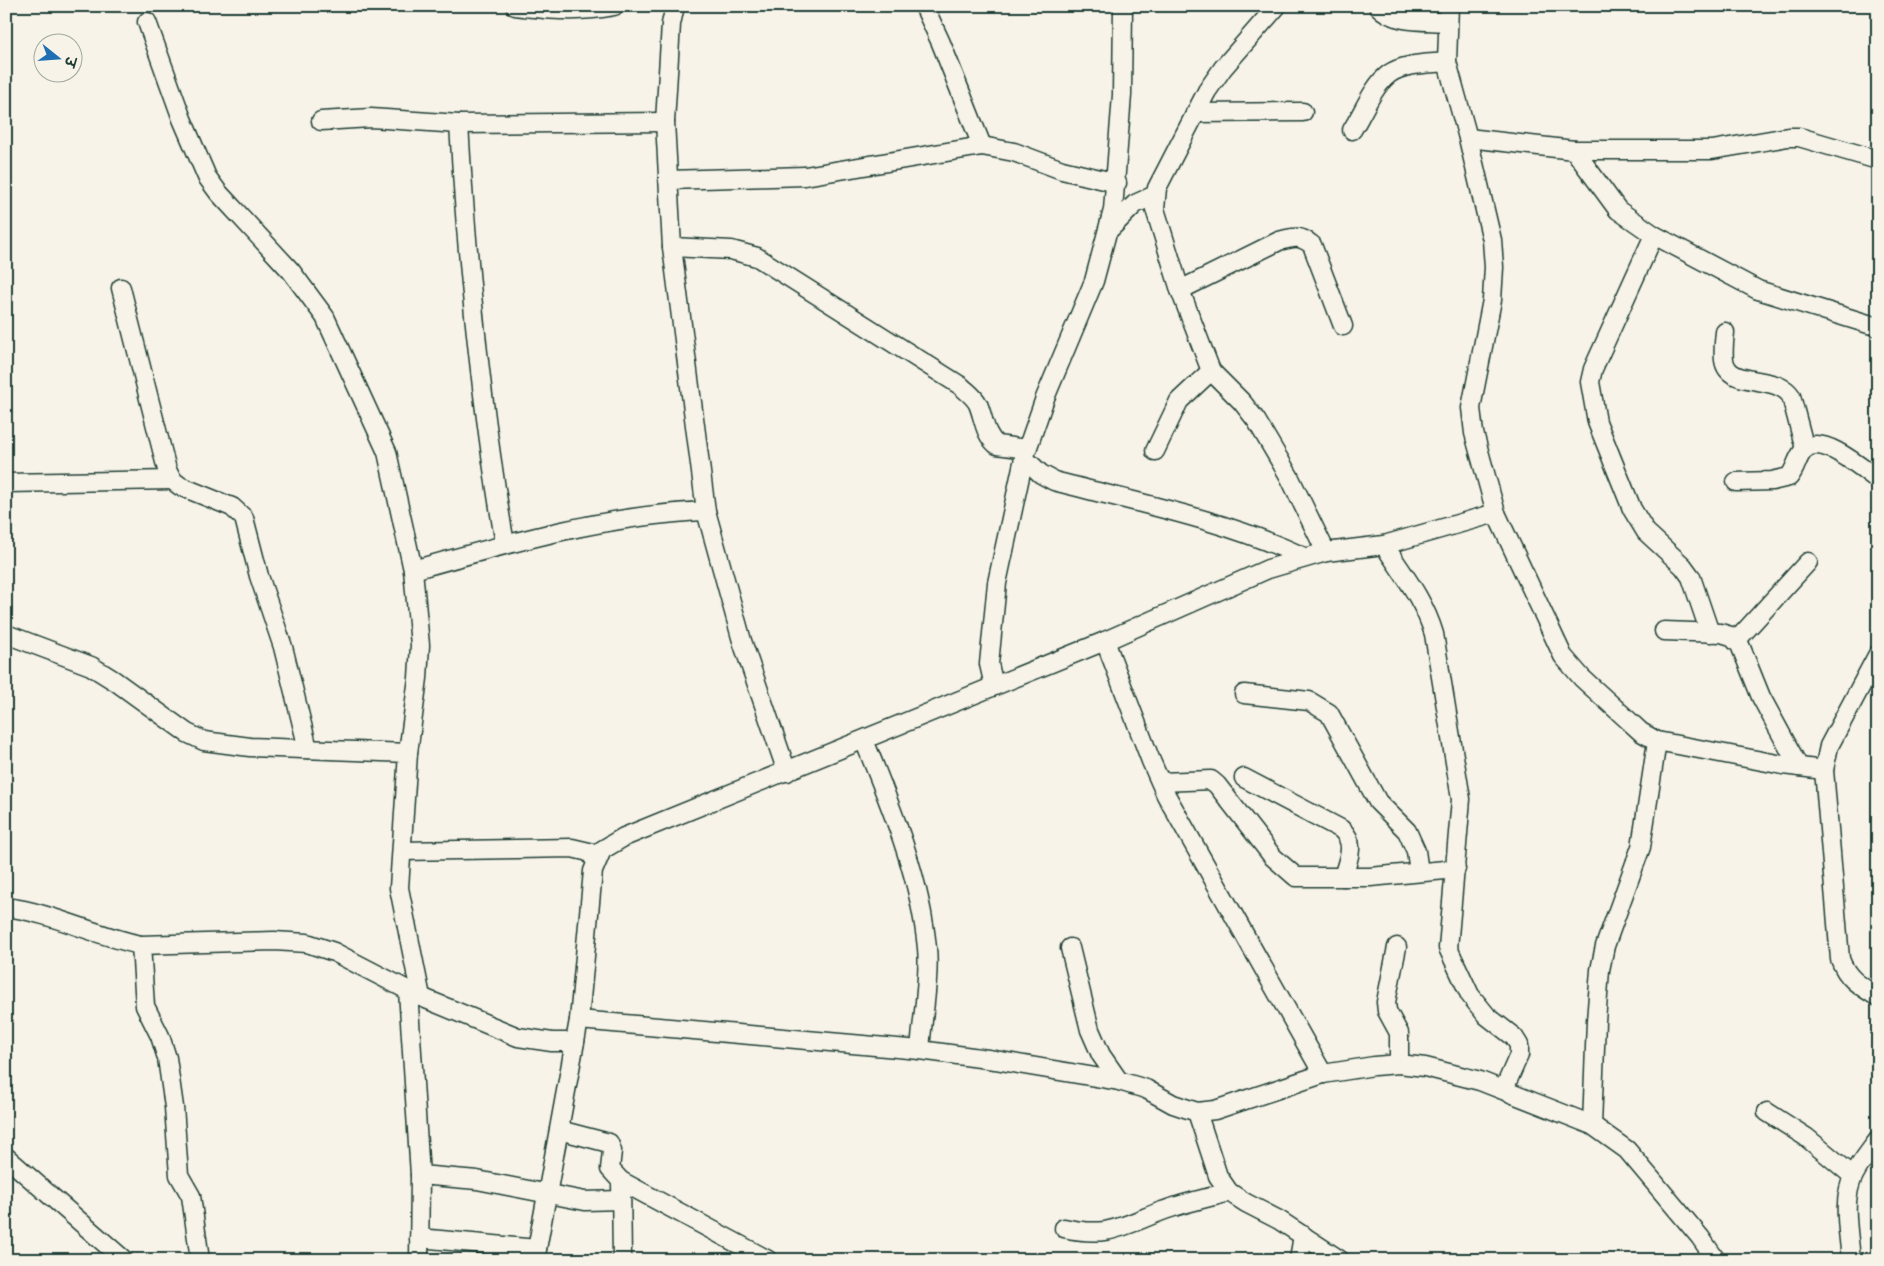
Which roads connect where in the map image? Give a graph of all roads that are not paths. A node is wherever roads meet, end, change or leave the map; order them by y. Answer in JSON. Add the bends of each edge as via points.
{"nodes":[{"id":1,"x":515,"y":6,"type":"edge"},
{"id":2,"x":614,"y":6,"type":"edge"},
{"id":3,"x":675,"y":6,"type":"edge"},
{"id":4,"x":924,"y":6,"type":"edge"},
{"id":5,"x":1123,"y":6,"type":"edge"},
{"id":6,"x":1277,"y":6,"type":"edge"},
{"id":7,"x":1378,"y":6,"type":"edge"},
{"id":8,"x":1448,"y":14,"type":"edge"},
{"id":9,"x":147,"y":22,"type":"dead end"},
{"id":10,"x":1447,"y":62,"type":"junction"},
{"id":11,"x":1303,"y":112,"type":"dead end"},
{"id":12,"x":1195,"y":113,"type":"junction"},
{"id":13,"x":321,"y":121,"type":"dead end"},
{"id":14,"x":665,"y":122,"type":"junction"},
{"id":15,"x":459,"y":124,"type":"junction"},
{"id":16,"x":1352,"y":130,"type":"dead end"},
{"id":17,"x":1468,"y":138,"type":"junction"},
{"id":18,"x":982,"y":146,"type":"junction"},
{"id":19,"x":1574,"y":150,"type":"junction"},
{"id":20,"x":1878,"y":160,"type":"edge"},
{"id":21,"x":668,"y":180,"type":"junction"},
{"id":22,"x":1117,"y":183,"type":"junction"},
{"id":23,"x":1155,"y":195,"type":"junction"},
{"id":24,"x":1108,"y":232,"type":"junction"},
{"id":25,"x":1654,"y":235,"type":"junction"},
{"id":26,"x":672,"y":247,"type":"junction"},
{"id":27,"x":121,"y":288,"type":"dead end"},
{"id":28,"x":1180,"y":290,"type":"junction"},
{"id":29,"x":1342,"y":326,"type":"dead end"},
{"id":30,"x":1878,"y":327,"type":"edge"},
{"id":31,"x":1724,"y":332,"type":"dead end"},
{"id":32,"x":1211,"y":371,"type":"junction"},
{"id":33,"x":1805,"y":449,"type":"junction"},
{"id":34,"x":1155,"y":451,"type":"dead end"},
{"id":35,"x":1025,"y":454,"type":"junction"},
{"id":36,"x":172,"y":480,"type":"junction"},
{"id":37,"x":1878,"y":480,"type":"edge"},
{"id":38,"x":1736,"y":482,"type":"dead end"},
{"id":39,"x":6,"y":484,"type":"edge"},
{"id":40,"x":706,"y":511,"type":"junction"},
{"id":41,"x":1496,"y":513,"type":"junction"},
{"id":42,"x":506,"y":544,"type":"junction"},
{"id":43,"x":1384,"y":545,"type":"junction"},
{"id":44,"x":1326,"y":552,"type":"junction"},
{"id":45,"x":1304,"y":557,"type":"junction"},
{"id":46,"x":1808,"y":562,"type":"dead end"},
{"id":47,"x":413,"y":570,"type":"junction"},
{"id":48,"x":1664,"y":631,"type":"dead end"},
{"id":49,"x":1710,"y":633,"type":"junction"},
{"id":50,"x":6,"y":634,"type":"edge"},
{"id":51,"x":1105,"y":641,"type":"junction"},
{"id":52,"x":1736,"y":641,"type":"junction"},
{"id":53,"x":1878,"y":654,"type":"edge"},
{"id":54,"x":994,"y":686,"type":"junction"},
{"id":55,"x":1244,"y":694,"type":"dead end"},
{"id":56,"x":864,"y":740,"type":"junction"},
{"id":57,"x":1657,"y":741,"type":"junction"},
{"id":58,"x":308,"y":749,"type":"junction"},
{"id":59,"x":408,"y":753,"type":"junction"},
{"id":60,"x":1799,"y":767,"type":"junction"},
{"id":61,"x":1824,"y":770,"type":"junction"},
{"id":62,"x":787,"y":772,"type":"junction"},
{"id":63,"x":1244,"y":778,"type":"dead end"},
{"id":64,"x":1160,"y":782,"type":"junction"},
{"id":65,"x":402,"y":851,"type":"junction"},
{"id":66,"x":596,"y":861,"type":"junction"},
{"id":67,"x":1456,"y":869,"type":"junction"},
{"id":68,"x":1419,"y":872,"type":"junction"},
{"id":69,"x":1343,"y":877,"type":"junction"},
{"id":70,"x":6,"y":907,"type":"edge"},
{"id":71,"x":142,"y":946,"type":"junction"},
{"id":72,"x":1397,"y":947,"type":"dead end"},
{"id":73,"x":1070,"y":948,"type":"dead end"},
{"id":74,"x":415,"y":994,"type":"junction"},
{"id":75,"x":1878,"y":997,"type":"edge"},
{"id":76,"x":579,"y":1020,"type":"junction"},
{"id":77,"x":575,"y":1042,"type":"junction"},
{"id":78,"x":920,"y":1050,"type":"junction"},
{"id":79,"x":1398,"y":1064,"type":"junction"},
{"id":80,"x":1323,"y":1074,"type":"junction"},
{"id":81,"x":1118,"y":1081,"type":"junction"},
{"id":82,"x":1504,"y":1089,"type":"junction"},
{"id":83,"x":1197,"y":1112,"type":"junction"},
{"id":84,"x":1768,"y":1112,"type":"dead end"},
{"id":85,"x":1592,"y":1125,"type":"junction"},
{"id":86,"x":559,"y":1130,"type":"junction"},
{"id":87,"x":1878,"y":1140,"type":"edge"},
{"id":88,"x":6,"y":1157,"type":"edge"},
{"id":89,"x":420,"y":1175,"type":"junction"},
{"id":90,"x":1853,"y":1176,"type":"junction"},
{"id":91,"x":621,"y":1181,"type":"junction"},
{"id":92,"x":1229,"y":1192,"type":"junction"},
{"id":93,"x":547,"y":1193,"type":"junction"},
{"id":94,"x":621,"y":1200,"type":"junction"},
{"id":95,"x":1064,"y":1228,"type":"dead end"},
{"id":96,"x":1303,"y":1235,"type":"junction"},
{"id":97,"x":419,"y":1238,"type":"junction"},
{"id":98,"x":536,"y":1254,"type":"edge"},
{"id":99,"x":124,"y":1260,"type":"edge"},
{"id":100,"x":200,"y":1260,"type":"edge"},
{"id":101,"x":419,"y":1260,"type":"edge"},
{"id":102,"x":622,"y":1260,"type":"edge"},
{"id":103,"x":768,"y":1260,"type":"edge"},
{"id":104,"x":1299,"y":1260,"type":"edge"},
{"id":105,"x":1340,"y":1260,"type":"edge"},
{"id":106,"x":1716,"y":1260,"type":"edge"},
{"id":107,"x":1851,"y":1260,"type":"edge"}],
"edges":[{"from":1,"to":2,"type":"street","via":[[589,12]]},
{"from":3,"to":14,"type":"street"},
{"from":4,"to":18,"type":"street"},
{"from":5,"to":22,"type":"street"},
{"from":6,"to":12,"type":"street","via":[[1223,68]]},
{"from":7,"to":8,"type":"street","via":[[1394,18]]},
{"from":8,"to":10,"type":"street"},
{"from":9,"to":47,"type":"street","via":[[207,177],[291,271],[336,336],[387,452]]},
{"from":10,"to":16,"type":"street","via":[[1404,68],[1390,74],[1380,84]]},
{"from":10,"to":17,"type":"street"},
{"from":11,"to":12,"type":"street"},
{"from":12,"to":23,"type":"street"},
{"from":13,"to":15,"type":"street","via":[[371,118]]},
{"from":14,"to":15,"type":"street"},
{"from":14,"to":21,"type":"street"},
{"from":15,"to":42,"type":"street","via":[[466,249],[492,466]]},
{"from":17,"to":19,"type":"street"},
{"from":17,"to":41,"type":"street","via":[[1492,240],[1494,267],[1492,300],[1471,408],[1474,433]]},
{"from":18,"to":21,"type":"street","via":[[805,176]]},
{"from":18,"to":22,"type":"street","via":[[1014,152],[1055,168]]},
{"from":19,"to":20,"type":"street","via":[[1712,150],[1799,137]]},
{"from":19,"to":25,"type":"street","via":[[1618,210]]},
{"from":21,"to":26,"type":"street"},
{"from":22,"to":24,"type":"street"},
{"from":23,"to":24,"type":"street","via":[[1134,204]]},
{"from":23,"to":28,"type":"street","via":[[1155,209]]},
{"from":24,"to":35,"type":"street","via":[[1094,281],[1044,398]]},
{"from":25,"to":30,"type":"street","via":[[1758,290]]},
{"from":25,"to":49,"type":"street","via":[[1593,369],[1591,396],[1597,422],[1638,522],[1683,566]]},
{"from":26,"to":35,"type":"street","via":[[731,250],[756,257],[961,386],[972,395],[986,431],[997,445]]},
{"from":26,"to":40,"type":"street"},
{"from":27,"to":36,"type":"street"},
{"from":28,"to":29,"type":"street","via":[[1279,241],[1303,237],[1312,245]]},
{"from":28,"to":32,"type":"street"},
{"from":31,"to":33,"type":"street","via":[[1724,360],[1728,370],[1735,376],[1787,390]]},
{"from":32,"to":34,"type":"street","via":[[1179,401]]},
{"from":32,"to":44,"type":"street","via":[[1256,420],[1289,476]]},
{"from":33,"to":37,"type":"street","via":[[1814,445],[1826,446]]},
{"from":33,"to":38,"type":"street","via":[[1789,477]]},
{"from":35,"to":45,"type":"street","via":[[1041,474],[1054,481],[1264,538]]},
{"from":35,"to":54,"type":"street","via":[[997,583],[989,664]]},
{"from":36,"to":39,"type":"street"},
{"from":36,"to":58,"type":"street","via":[[232,507],[244,518],[283,647]]},
{"from":40,"to":42,"type":"street","via":[[634,516]]},
{"from":40,"to":62,"type":"street","via":[[742,641]]},
{"from":41,"to":43,"type":"street"},
{"from":41,"to":57,"type":"street","via":[[1564,656],[1582,678],[1641,732]]},
{"from":42,"to":47,"type":"street"},
{"from":43,"to":44,"type":"street"},
{"from":43,"to":67,"type":"street","via":[[1419,597],[1434,634],[1461,799]]},
{"from":44,"to":45,"type":"street"},
{"from":45,"to":51,"type":"street","via":[[1268,569]]},
{"from":46,"to":52,"type":"street"},
{"from":47,"to":59,"type":"street","via":[[420,660]]},
{"from":48,"to":49,"type":"street"},
{"from":49,"to":52,"type":"street","via":[[1731,636]]},
{"from":50,"to":58,"type":"street","via":[[91,666],[195,738],[250,747]]},
{"from":51,"to":54,"type":"street"},
{"from":51,"to":64,"type":"street"},
{"from":52,"to":60,"type":"street","via":[[1761,697]]},
{"from":53,"to":61,"type":"street","via":[[1829,746]]},
{"from":54,"to":56,"type":"street"},
{"from":55,"to":68,"type":"street","via":[[1310,701],[1329,714],[1378,802],[1407,831],[1416,851]]},
{"from":56,"to":62,"type":"street"},
{"from":56,"to":78,"type":"street","via":[[901,832],[922,912],[927,950]]},
{"from":57,"to":60,"type":"street"},
{"from":57,"to":85,"type":"street","via":[[1641,847],[1605,946],[1600,970]]},
{"from":58,"to":59,"type":"street"},
{"from":59,"to":65,"type":"street"},
{"from":60,"to":61,"type":"street"},
{"from":61,"to":75,"type":"street","via":[[1840,958],[1844,971],[1853,981]]},
{"from":62,"to":66,"type":"street","via":[[612,843],[602,850]]},
{"from":63,"to":69,"type":"street","via":[[1341,829],[1351,844]]},
{"from":64,"to":69,"type":"street","via":[[1211,780],[1290,874]]},
{"from":64,"to":80,"type":"street"},
{"from":65,"to":66,"type":"street","via":[[572,848],[589,852]]},
{"from":65,"to":74,"type":"street","via":[[399,888]]},
{"from":66,"to":76,"type":"street","via":[[591,884]]},
{"from":67,"to":68,"type":"street"},
{"from":67,"to":82,"type":"street","via":[[1448,948],[1470,995],[1487,1016],[1514,1037],[1518,1045],[1519,1055]]},
{"from":68,"to":69,"type":"street"},
{"from":70,"to":71,"type":"street"},
{"from":71,"to":74,"type":"street","via":[[274,941],[307,943],[334,952]]},
{"from":71,"to":100,"type":"street","via":[[145,1006],[167,1058],[179,1175],[191,1196]]},
{"from":72,"to":79,"type":"street","via":[[1386,1002],[1399,1033]]},
{"from":73,"to":81,"type":"street","via":[[1090,1030]]},
{"from":74,"to":77,"type":"street","via":[[518,1037]]},
{"from":74,"to":89,"type":"street"},
{"from":76,"to":77,"type":"street"},
{"from":76,"to":78,"type":"street"},
{"from":77,"to":86,"type":"street"},
{"from":78,"to":81,"type":"street"},
{"from":79,"to":80,"type":"street"},
{"from":79,"to":82,"type":"street","via":[[1425,1067]]},
{"from":80,"to":83,"type":"street","via":[[1215,1110]]},
{"from":81,"to":83,"type":"street","via":[[1146,1089]]},
{"from":82,"to":85,"type":"street"},
{"from":83,"to":92,"type":"street","via":[[1218,1176]]},
{"from":84,"to":90,"type":"street","via":[[1798,1131]]},
{"from":85,"to":106,"type":"street","via":[[1627,1150]]},
{"from":86,"to":91,"type":"street","via":[[609,1143],[612,1151],[610,1169]]},
{"from":86,"to":93,"type":"street"},
{"from":87,"to":90,"type":"street"},
{"from":88,"to":99,"type":"street"},
{"from":89,"to":93,"type":"street","via":[[477,1180]]},
{"from":89,"to":97,"type":"street"},
{"from":90,"to":107,"type":"street","via":[[1847,1212]]},
{"from":91,"to":94,"type":"street"},
{"from":91,"to":103,"type":"street"},
{"from":92,"to":95,"type":"street","via":[[1104,1232],[1086,1233]]},
{"from":92,"to":96,"type":"street"},
{"from":93,"to":94,"type":"street","via":[[585,1201]]},
{"from":93,"to":98,"type":"street"},
{"from":94,"to":102,"type":"street"},
{"from":96,"to":104,"type":"street"},
{"from":96,"to":105,"type":"street"},
{"from":97,"to":98,"type":"street"},
{"from":97,"to":101,"type":"street"}]}
